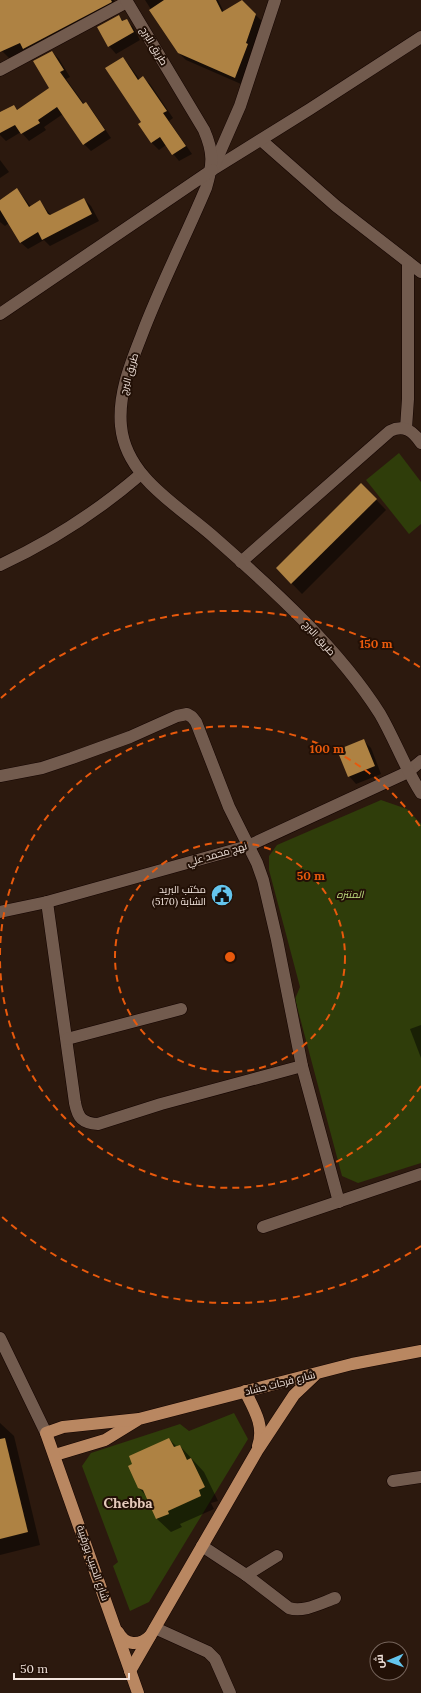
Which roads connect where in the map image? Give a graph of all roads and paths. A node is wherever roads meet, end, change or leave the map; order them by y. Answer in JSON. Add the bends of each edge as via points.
{"nodes":[{"id":1,"x":275,"y":0,"type":"edge"},
{"id":2,"x":126,"y":1,"type":"edge"},
{"id":3,"x":421,"y":37,"type":"edge"},
{"id":4,"x":0,"y":70,"type":"edge"},
{"id":5,"x":261,"y":140,"type":"junction"},
{"id":6,"x":212,"y":170,"type":"junction"},
{"id":7,"x":408,"y":262,"type":"junction"},
{"id":8,"x":421,"y":272,"type":"edge"},
{"id":9,"x":0,"y":314,"type":"edge"},
{"id":10,"x":406,"y":428,"type":"junction"},
{"id":11,"x":421,"y":443,"type":"edge"},
{"id":12,"x":141,"y":474,"type":"junction"},
{"id":13,"x":242,"y":562,"type":"junction"},
{"id":14,"x":0,"y":565,"type":"edge"},
{"id":15,"x":421,"y":761,"type":"edge"},
{"id":16,"x":408,"y":772,"type":"junction"},
{"id":17,"x":0,"y":776,"type":"edge"},
{"id":18,"x":421,"y":793,"type":"edge"},
{"id":19,"x":248,"y":846,"type":"junction"},
{"id":20,"x":47,"y":902,"type":"junction"},
{"id":21,"x":0,"y":912,"type":"edge"},
{"id":22,"x":180,"y":1009,"type":"dead end"},
{"id":23,"x":67,"y":1039,"type":"junction"},
{"id":24,"x":302,"y":1066,"type":"junction"},
{"id":25,"x":421,"y":1174,"type":"edge"},
{"id":26,"x":339,"y":1202,"type":"junction"},
{"id":27,"x":263,"y":1227,"type":"dead end"},
{"id":28,"x":0,"y":1338,"type":"edge"},
{"id":29,"x":421,"y":1351,"type":"edge"},
{"id":30,"x":4,"y":1358,"type":"edge"},
{"id":31,"x":320,"y":1373,"type":"junction"},
{"id":32,"x":245,"y":1391,"type":"junction"},
{"id":33,"x":139,"y":1419,"type":"junction"},
{"id":34,"x":46,"y":1433,"type":"junction"},
{"id":35,"x":257,"y":1451,"type":"junction"},
{"id":36,"x":55,"y":1455,"type":"junction"},
{"id":37,"x":421,"y":1476,"type":"edge"},
{"id":38,"x":393,"y":1481,"type":"dead end"},
{"id":39,"x":202,"y":1546,"type":"junction"},
{"id":40,"x":277,"y":1556,"type":"dead end"},
{"id":41,"x":246,"y":1574,"type":"junction"},
{"id":42,"x":336,"y":1598,"type":"dead end"},
{"id":43,"x":116,"y":1630,"type":"junction"},
{"id":44,"x":154,"y":1630,"type":"junction"},
{"id":45,"x":130,"y":1671,"type":"junction"},
{"id":46,"x":138,"y":1693,"type":"edge"},
{"id":47,"x":230,"y":1693,"type":"edge"}],
"edges":[{"from":1,"to":6,"type":"street","via":[[240,106]]},
{"from":2,"to":4,"type":"street"},
{"from":2,"to":6,"type":"street","name":"طريق البرج","via":[[204,130],[211,146]]},
{"from":3,"to":5,"type":"street"},
{"from":5,"to":6,"type":"street"},
{"from":5,"to":7,"type":"street","via":[[336,206]]},
{"from":6,"to":9,"type":"street"},
{"from":6,"to":12,"type":"street","name":"طريق البرج","via":[[153,305],[124,387],[121,426],[125,445]]},
{"from":7,"to":8,"type":"street"},
{"from":7,"to":10,"type":"street"},
{"from":10,"to":11,"type":"street","via":[[414,433]]},
{"from":10,"to":13,"type":"street","via":[[397,427],[390,431]]},
{"from":12,"to":13,"type":"street","name":"طريق البرج"},
{"from":12,"to":14,"type":"street","via":[[75,525]]},
{"from":13,"to":16,"type":"street","name":"طريق البرج","via":[[318,636],[353,678],[380,715]]},
{"from":15,"to":16,"type":"street","name":"نهج محمد علي"},
{"from":16,"to":18,"type":"street","name":"طريق البرج"},
{"from":16,"to":19,"type":"street","name":"نهج محمد علي"},
{"from":17,"to":19,"type":"street","via":[[42,768],[187,714],[196,722],[229,807]]},
{"from":19,"to":20,"type":"street","name":"نهج محمد علي"},
{"from":19,"to":24,"type":"street","via":[[257,863],[270,909]]},
{"from":20,"to":21,"type":"street","name":"نهج محمد علي"},
{"from":20,"to":23,"type":"street"},
{"from":22,"to":23,"type":"street"},
{"from":23,"to":24,"type":"street","via":[[77,1112],[81,1119],[88,1123],[103,1122]]},
{"from":24,"to":26,"type":"street"},
{"from":25,"to":26,"type":"street"},
{"from":26,"to":27,"type":"street"},
{"from":28,"to":30,"type":"street"},
{"from":29,"to":31,"type":"main road","name":"شارع فرحات حشاد"},
{"from":30,"to":34,"type":"street"},
{"from":31,"to":32,"type":"main road","name":"شارع فرحات حشاد"},
{"from":31,"to":35,"type":"main road","via":[[305,1383],[294,1395]]},
{"from":32,"to":33,"type":"main road","name":"شارع فرحات حشاد"},
{"from":32,"to":35,"type":"main road","via":[[260,1426]]},
{"from":33,"to":34,"type":"main road","name":"شارع فرحات حشاد","via":[[63,1427]]},
{"from":33,"to":36,"type":"main road","name":"شارع فرحات حشاد","via":[[105,1440]]},
{"from":34,"to":36,"type":"main road","name":"شارع الحبيب بورقيبة"},
{"from":35,"to":39,"type":"main road"},
{"from":36,"to":43,"type":"main road","name":"شارع الحبيب بورقيبة"},
{"from":37,"to":38,"type":"street"},
{"from":39,"to":41,"type":"street"},
{"from":39,"to":44,"type":"main road"},
{"from":40,"to":41,"type":"street"},
{"from":41,"to":42,"type":"street","via":[[282,1603],[295,1610]]},
{"from":43,"to":44,"type":"main road","via":[[123,1640],[134,1644],[145,1640]]},
{"from":43,"to":45,"type":"main road","name":"شارع الحبيب بورقيبة"},
{"from":44,"to":45,"type":"main road"},
{"from":44,"to":47,"type":"street","via":[[208,1652],[215,1659]]},
{"from":45,"to":46,"type":"main road","name":"شارع الحبيب بورقيبة"}]}
